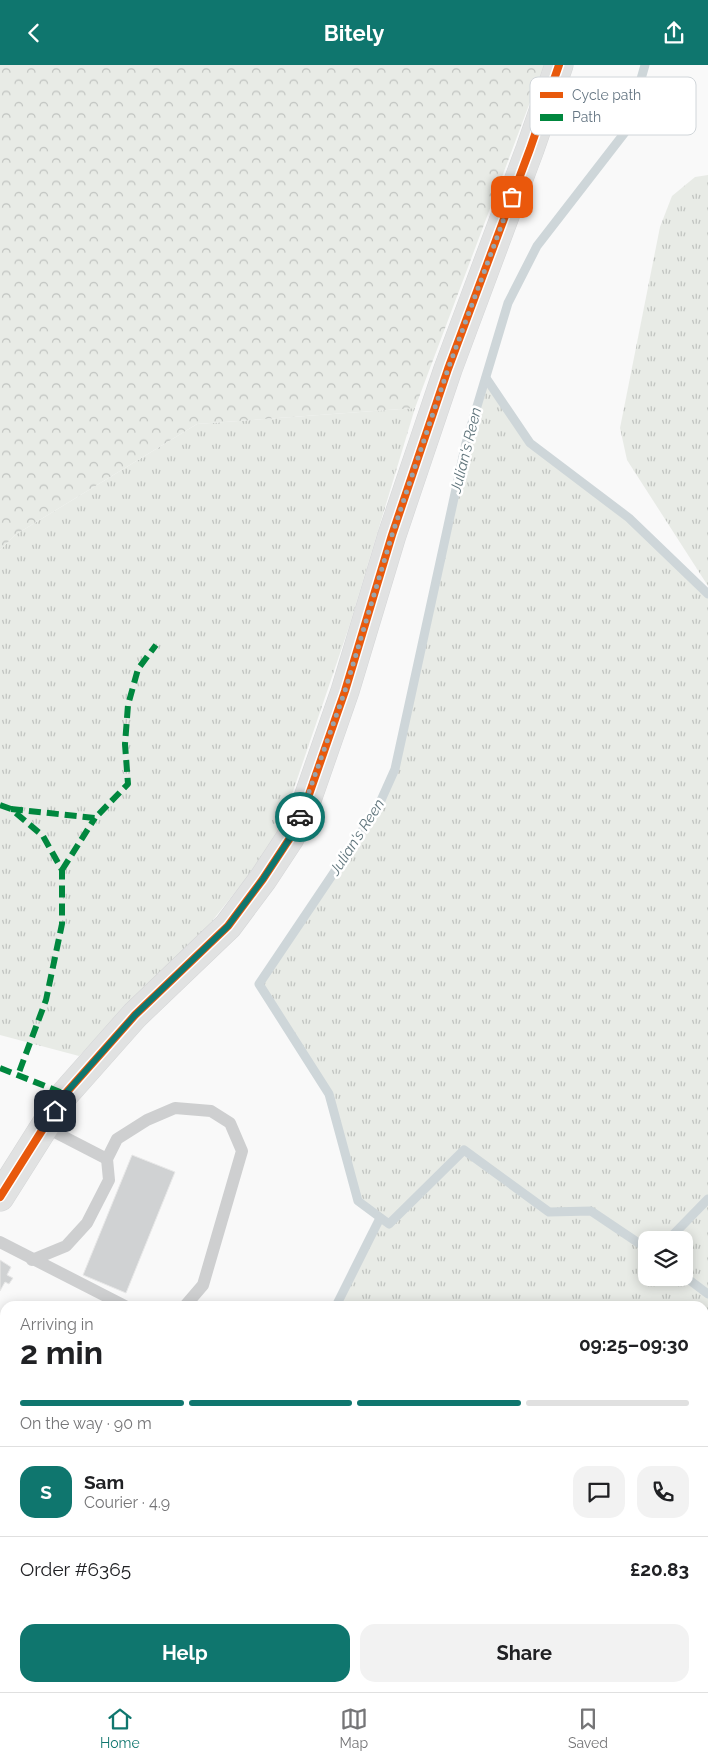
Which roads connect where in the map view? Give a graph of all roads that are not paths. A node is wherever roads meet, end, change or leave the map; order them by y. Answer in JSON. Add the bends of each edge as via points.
{"nodes":[{"id":1,"x":559,"y":65,"type":"edge"},
{"id":2,"x":555,"y":77,"type":"edge"},
{"id":3,"x":535,"y":135,"type":"edge"},
{"id":4,"x":45,"y":1127,"type":"junction"},
{"id":5,"x":107,"y":1159,"type":"junction"},
{"id":6,"x":0,"y":1197,"type":"edge"},
{"id":7,"x":0,"y":1242,"type":"edge"},
{"id":8,"x":32,"y":1259,"type":"junction"},
{"id":9,"x":115,"y":1301,"type":"edge"},
{"id":10,"x":189,"y":1301,"type":"edge"}],
"edges":[{"from":1,"to":2,"type":"street"},
{"from":3,"to":4,"type":"street","via":[[448,369],[392,535],[345,691],[305,806],[290,838],[228,926],[135,1015],[65,1094]]},
{"from":4,"to":5,"type":"lane"},
{"from":4,"to":6,"type":"street"},
{"from":5,"to":8,"type":"lane","via":[[109,1180],[88,1223],[66,1247]]},
{"from":5,"to":10,"type":"lane","via":[[117,1139],[147,1120],[175,1108],[211,1111],[230,1123],[242,1151],[203,1285]]},
{"from":7,"to":8,"type":"lane"},
{"from":8,"to":9,"type":"lane"}]}
